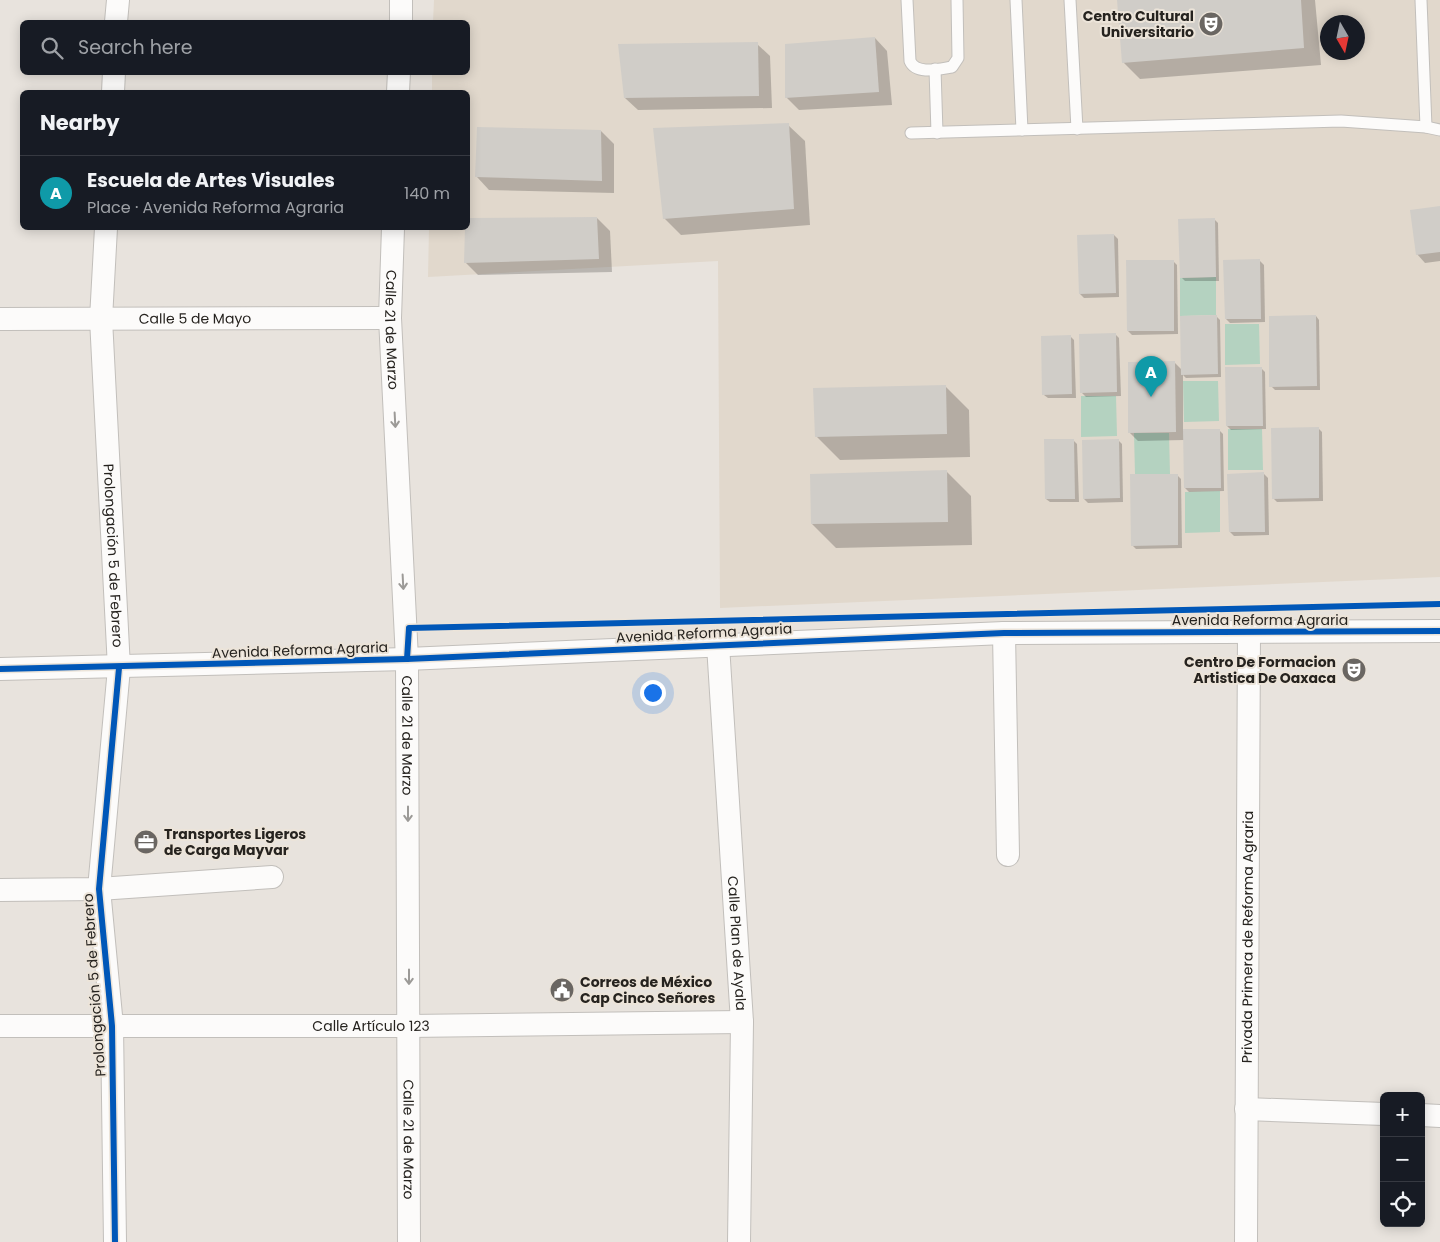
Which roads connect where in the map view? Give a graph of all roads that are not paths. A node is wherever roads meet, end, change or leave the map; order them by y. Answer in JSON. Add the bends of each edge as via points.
{"nodes":[{"id":1,"x":118,"y":0,"type":"edge"},
{"id":2,"x":401,"y":0,"type":"edge"},
{"id":3,"x":907,"y":0,"type":"edge"},
{"id":4,"x":957,"y":0,"type":"edge"},
{"id":5,"x":1016,"y":0,"type":"edge"},
{"id":6,"x":1070,"y":0,"type":"edge"},
{"id":7,"x":1421,"y":0,"type":"edge"},
{"id":8,"x":116,"y":20,"type":"edge"},
{"id":9,"x":400,"y":20,"type":"edge"},
{"id":10,"x":935,"y":69,"type":"junction"},
{"id":11,"x":114,"y":75,"type":"edge"},
{"id":12,"x":399,"y":75,"type":"edge"},
{"id":13,"x":113,"y":90,"type":"edge"},
{"id":14,"x":398,"y":90,"type":"edge"},
{"id":15,"x":1426,"y":127,"type":"junction"},
{"id":16,"x":1076,"y":129,"type":"junction"},
{"id":17,"x":1022,"y":130,"type":"junction"},
{"id":18,"x":1440,"y":130,"type":"edge"},
{"id":19,"x":911,"y":133,"type":"dead end"},
{"id":20,"x":937,"y":133,"type":"junction"},
{"id":21,"x":106,"y":230,"type":"edge"},
{"id":22,"x":393,"y":230,"type":"edge"},
{"id":23,"x":390,"y":318,"type":"junction"},
{"id":24,"x":101,"y":319,"type":"junction"},
{"id":25,"x":0,"y":320,"type":"edge"},
{"id":26,"x":1440,"y":630,"type":"edge"},
{"id":27,"x":1004,"y":633,"type":"junction"},
{"id":28,"x":1249,"y":633,"type":"junction"},
{"id":29,"x":718,"y":645,"type":"junction"},
{"id":30,"x":407,"y":659,"type":"junction"},
{"id":31,"x":119,"y":668,"type":"junction"},
{"id":32,"x":0,"y":669,"type":"edge"},
{"id":33,"x":1008,"y":855,"type":"dead end"},
{"id":34,"x":272,"y":878,"type":"dead end"},
{"id":35,"x":100,"y":889,"type":"junction"},
{"id":36,"x":0,"y":890,"type":"edge"},
{"id":37,"x":742,"y":1022,"type":"junction"},
{"id":38,"x":0,"y":1026,"type":"edge"},
{"id":39,"x":112,"y":1026,"type":"junction"},
{"id":40,"x":409,"y":1026,"type":"junction"},
{"id":41,"x":1246,"y":1109,"type":"junction"},
{"id":42,"x":1380,"y":1114,"type":"edge"},
{"id":43,"x":1425,"y":1115,"type":"edge"},
{"id":44,"x":1440,"y":1116,"type":"edge"},
{"id":45,"x":115,"y":1242,"type":"edge"},
{"id":46,"x":409,"y":1242,"type":"edge"},
{"id":47,"x":739,"y":1242,"type":"edge"},
{"id":48,"x":1246,"y":1242,"type":"edge"}],
"edges":[{"from":1,"to":8,"type":"street"},
{"from":2,"to":9,"type":"street"},
{"from":3,"to":10,"type":"lane","via":[[912,66]]},
{"from":4,"to":10,"type":"lane","via":[[958,58],[952,67]]},
{"from":5,"to":17,"type":"lane"},
{"from":6,"to":16,"type":"lane"},
{"from":7,"to":15,"type":"lane"},
{"from":10,"to":20,"type":"lane"},
{"from":11,"to":13,"type":"street"},
{"from":12,"to":14,"type":"street"},
{"from":15,"to":16,"type":"lane","via":[[1341,121]]},
{"from":15,"to":18,"type":"lane"},
{"from":16,"to":17,"type":"lane"},
{"from":17,"to":20,"type":"lane"},
{"from":19,"to":20,"type":"lane"},
{"from":21,"to":24,"type":"street","name":"Prolongación 5 de Febrero"},
{"from":22,"to":23,"type":"street","name":"Calle 21 de Marzo"},
{"from":23,"to":24,"type":"street","name":"Calle 5 de Mayo"},
{"from":23,"to":30,"type":"street","name":"Calle 21 de Marzo","one_way":true},
{"from":24,"to":25,"type":"street","name":"Calle 5 de Mayo"},
{"from":24,"to":31,"type":"street","name":"Prolongación 5 de Febrero"},
{"from":26,"to":28,"type":"street","name":"Avenida Reforma Agraria"},
{"from":27,"to":28,"type":"street","name":"Avenida Reforma Agraria"},
{"from":27,"to":29,"type":"street","name":"Avenida Reforma Agraria"},
{"from":27,"to":33,"type":"street"},
{"from":28,"to":41,"type":"street","name":"Privada Primera de Reforma Agraria"},
{"from":29,"to":30,"type":"street","name":"Avenida Reforma Agraria"},
{"from":29,"to":37,"type":"street","name":"Calle Plan de Ayala"},
{"from":30,"to":31,"type":"street","name":"Avenida Reforma Agraria"},
{"from":30,"to":40,"type":"street","name":"Calle 21 de Marzo","one_way":true},
{"from":31,"to":32,"type":"street","name":"Avenida Reforma Agraria"},
{"from":31,"to":35,"type":"street","name":"Prolongación 5 de Febrero"},
{"from":34,"to":35,"type":"street"},
{"from":35,"to":36,"type":"street"},
{"from":35,"to":39,"type":"street","name":"Prolongación 5 de Febrero"},
{"from":37,"to":40,"type":"street","name":"Calle Artículo 123"},
{"from":37,"to":47,"type":"street","name":"Calle Plan de Ayala"},
{"from":38,"to":39,"type":"street","name":"Calle Artículo 123"},
{"from":39,"to":40,"type":"street","name":"Calle Artículo 123"},
{"from":39,"to":45,"type":"street","name":"Prolongación 5 de Febrero"},
{"from":40,"to":46,"type":"street","name":"Calle 21 de Marzo"},
{"from":41,"to":42,"type":"street"},
{"from":41,"to":48,"type":"street","name":"Privada Primera de Reforma Agraria"},
{"from":43,"to":44,"type":"street"}]}
